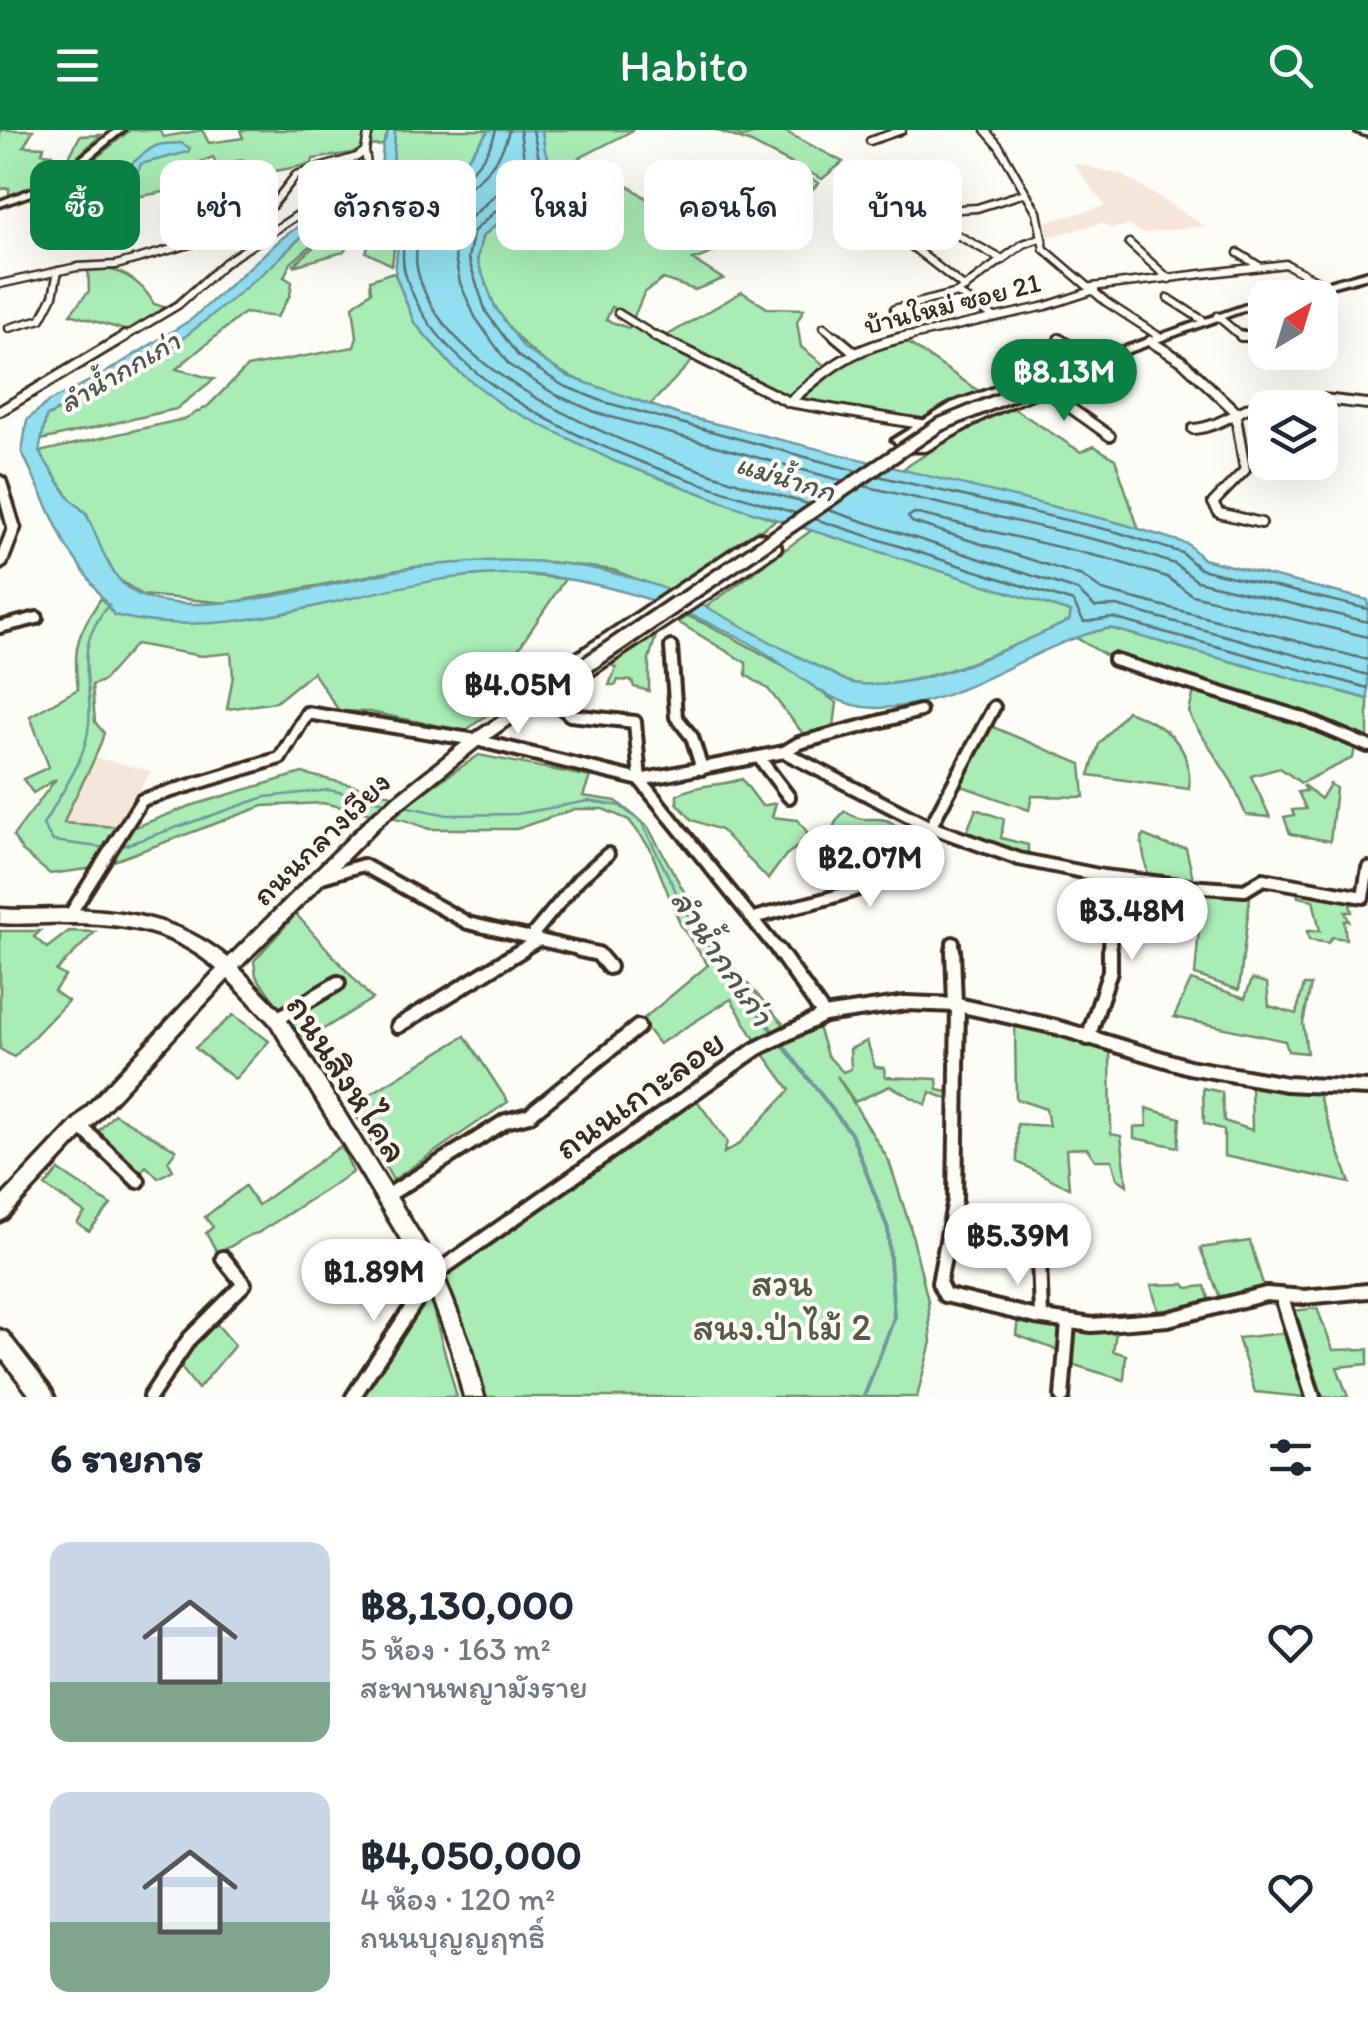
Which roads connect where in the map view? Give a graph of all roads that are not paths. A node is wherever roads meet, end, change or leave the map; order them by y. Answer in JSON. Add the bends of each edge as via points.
{"nodes":[{"id":1,"x":120,"y":130,"type":"edge"},
{"id":2,"x":369,"y":130,"type":"edge"},
{"id":3,"x":902,"y":130,"type":"edge"},
{"id":4,"x":984,"y":130,"type":"edge"},
{"id":5,"x":1358,"y":130,"type":"edge"},
{"id":6,"x":1368,"y":134,"type":"edge"},
{"id":7,"x":870,"y":141,"type":"dead end"},
{"id":8,"x":365,"y":151,"type":"junction"},
{"id":9,"x":1025,"y":193,"type":"junction"},
{"id":10,"x":0,"y":204,"type":"edge"},
{"id":11,"x":962,"y":209,"type":"edge"},
{"id":12,"x":962,"y":238,"type":"edge"},
{"id":13,"x":1040,"y":238,"type":"junction"},
{"id":14,"x":1129,"y":243,"type":"dead end"},
{"id":15,"x":914,"y":250,"type":"edge"},
{"id":16,"x":1238,"y":252,"type":"dead end"},
{"id":17,"x":1003,"y":260,"type":"junction"},
{"id":18,"x":1259,"y":267,"type":"junction"},
{"id":19,"x":58,"y":271,"type":"junction"},
{"id":20,"x":1368,"y":274,"type":"edge"},
{"id":21,"x":1169,"y":279,"type":"junction"},
{"id":22,"x":1317,"y":280,"type":"edge"},
{"id":23,"x":1338,"y":281,"type":"edge"},
{"id":24,"x":0,"y":284,"type":"edge"},
{"id":25,"x":1094,"y":289,"type":"junction"},
{"id":26,"x":961,"y":290,"type":"junction"},
{"id":27,"x":1168,"y":298,"type":"dead end"},
{"id":28,"x":1248,"y":306,"type":"edge"},
{"id":29,"x":894,"y":309,"type":"dead end"},
{"id":30,"x":618,"y":313,"type":"dead end"},
{"id":31,"x":993,"y":316,"type":"junction"},
{"id":32,"x":1218,"y":316,"type":"junction"},
{"id":33,"x":1204,"y":321,"type":"junction"},
{"id":34,"x":824,"y":327,"type":"dead end"},
{"id":35,"x":10,"y":328,"type":"dead end"},
{"id":36,"x":1248,"y":336,"type":"edge"},
{"id":37,"x":1059,"y":338,"type":"dead end"},
{"id":38,"x":1155,"y":339,"type":"junction"},
{"id":39,"x":853,"y":351,"type":"junction"},
{"id":40,"x":1104,"y":358,"type":"junction"},
{"id":41,"x":1087,"y":361,"type":"junction"},
{"id":42,"x":1044,"y":389,"type":"junction"},
{"id":43,"x":788,"y":402,"type":"junction"},
{"id":44,"x":1368,"y":404,"type":"edge"},
{"id":45,"x":0,"y":411,"type":"edge"},
{"id":46,"x":1235,"y":411,"type":"junction"},
{"id":47,"x":921,"y":424,"type":"junction"},
{"id":48,"x":1194,"y":429,"type":"dead end"},
{"id":49,"x":1110,"y":436,"type":"dead end"},
{"id":50,"x":0,"y":479,"type":"edge"},
{"id":51,"x":1261,"y":523,"type":"dead end"},
{"id":52,"x":0,"y":565,"type":"edge"},
{"id":53,"x":37,"y":618,"type":"dead end"},
{"id":54,"x":0,"y":628,"type":"edge"},
{"id":55,"x":671,"y":648,"type":"dead end"},
{"id":56,"x":1114,"y":660,"type":"dead end"},
{"id":57,"x":547,"y":694,"type":"junction"},
{"id":58,"x":994,"y":707,"type":"dead end"},
{"id":59,"x":920,"y":711,"type":"dead end"},
{"id":60,"x":476,"y":740,"type":"junction"},
{"id":61,"x":1368,"y":746,"type":"edge"},
{"id":62,"x":784,"y":752,"type":"junction"},
{"id":63,"x":760,"y":760,"type":"junction"},
{"id":64,"x":702,"y":769,"type":"junction"},
{"id":65,"x":640,"y":780,"type":"junction"},
{"id":66,"x":789,"y":798,"type":"dead end"},
{"id":67,"x":930,"y":828,"type":"junction"},
{"id":68,"x":829,"y":842,"type":"dead end"},
{"id":69,"x":608,"y":854,"type":"dead end"},
{"id":70,"x":1367,"y":871,"type":"edge"},
{"id":71,"x":1112,"y":878,"type":"junction"},
{"id":72,"x":316,"y":879,"type":"junction"},
{"id":73,"x":868,"y":890,"type":"junction"},
{"id":74,"x":0,"y":916,"type":"edge"},
{"id":75,"x":69,"y":916,"type":"junction"},
{"id":76,"x":756,"y":918,"type":"junction"},
{"id":77,"x":534,"y":939,"type":"junction"},
{"id":78,"x":953,"y":943,"type":"dead end"},
{"id":79,"x":609,"y":967,"type":"dead end"},
{"id":80,"x":228,"y":969,"type":"junction"},
{"id":81,"x":338,"y":982,"type":"dead end"},
{"id":82,"x":956,"y":1005,"type":"junction"},
{"id":83,"x":824,"y":1014,"type":"junction"},
{"id":84,"x":276,"y":1019,"type":"junction"},
{"id":85,"x":398,"y":1026,"type":"dead end"},
{"id":86,"x":638,"y":1027,"type":"dead end"},
{"id":87,"x":1088,"y":1038,"type":"junction"},
{"id":88,"x":1368,"y":1088,"type":"edge"},
{"id":89,"x":79,"y":1125,"type":"junction"},
{"id":90,"x":138,"y":1181,"type":"dead end"},
{"id":91,"x":385,"y":1197,"type":"junction"},
{"id":92,"x":0,"y":1212,"type":"edge"},
{"id":93,"x":224,"y":1258,"type":"dead end"},
{"id":94,"x":1039,"y":1258,"type":"dead end"},
{"id":95,"x":433,"y":1275,"type":"junction"},
{"id":96,"x":1368,"y":1290,"type":"edge"},
{"id":97,"x":1282,"y":1297,"type":"junction"},
{"id":98,"x":1042,"y":1317,"type":"junction"},
{"id":99,"x":1068,"y":1323,"type":"junction"},
{"id":100,"x":0,"y":1340,"type":"edge"},
{"id":101,"x":44,"y":1397,"type":"edge"},
{"id":102,"x":150,"y":1397,"type":"edge"},
{"id":103,"x":353,"y":1397,"type":"edge"},
{"id":104,"x":474,"y":1397,"type":"edge"},
{"id":105,"x":1062,"y":1397,"type":"edge"},
{"id":106,"x":1313,"y":1397,"type":"edge"}],
"edges":[{"from":1,"to":10,"type":"main road","via":[[54,184]]},
{"from":2,"to":8,"type":"street"},
{"from":3,"to":7,"type":"street"},
{"from":4,"to":9,"type":"street","name":"บ้านใหม่ ซอย 21","via":[[1005,149]]},
{"from":5,"to":6,"type":"main road"},
{"from":8,"to":19,"type":"street","via":[[296,174],[258,225],[116,266]]},
{"from":8,"to":45,"type":"street","via":[[367,166],[360,174],[226,262],[178,305]]},
{"from":9,"to":11,"type":"street"},
{"from":9,"to":13,"type":"street","name":"บ้านใหม่ ซอย 21","via":[[1041,223]]},
{"from":12,"to":17,"type":"street"},
{"from":13,"to":17,"type":"street"},
{"from":13,"to":25,"type":"street","name":"บ้านใหม่ ซอย 21","via":[[1044,249]]},
{"from":14,"to":21,"type":"street"},
{"from":15,"to":26,"type":"street"},
{"from":16,"to":18,"type":"street"},
{"from":17,"to":26,"type":"street"},
{"from":18,"to":21,"type":"street"},
{"from":18,"to":22,"type":"street","via":[[1292,266]]},
{"from":19,"to":24,"type":"street"},
{"from":19,"to":35,"type":"street","via":[[41,319]]},
{"from":20,"to":23,"type":"main road"},
{"from":21,"to":25,"type":"street"},
{"from":25,"to":31,"type":"street","name":"บ้านใหม่ ซอย 21"},
{"from":25,"to":38,"type":"street","name":"บ้านใหม่ ซอย 21"},
{"from":26,"to":29,"type":"street"},
{"from":26,"to":31,"type":"street"},
{"from":27,"to":33,"type":"street"},
{"from":28,"to":32,"type":"main road"},
{"from":30,"to":43,"type":"street"},
{"from":31,"to":39,"type":"street","name":"บ้านใหม่ ซอย 21"},
{"from":32,"to":33,"type":"main road"},
{"from":32,"to":36,"type":"street"},
{"from":33,"to":38,"type":"main road"},
{"from":34,"to":39,"type":"street"},
{"from":37,"to":41,"type":"street"},
{"from":38,"to":40,"type":"main road"},
{"from":38,"to":46,"type":"street","name":"บ้านใหม่ ซอย 21"},
{"from":39,"to":43,"type":"street","name":"บ้านใหม่ ซอย 21"},
{"from":40,"to":41,"type":"main road"},
{"from":40,"to":42,"type":"main road","via":[[1100,366]]},
{"from":41,"to":47,"type":"main road","via":[[976,397]]},
{"from":41,"to":57,"type":"main road","bridge":true,"via":[[939,426]]},
{"from":42,"to":47,"type":"main road","via":[[922,449],[896,440]]},
{"from":42,"to":49,"type":"street"},
{"from":43,"to":47,"type":"street"},
{"from":44,"to":46,"type":"street","via":[[1283,398]]},
{"from":46,"to":48,"type":"street","via":[[1217,426]]},
{"from":46,"to":51,"type":"street","via":[[1245,470],[1213,503],[1219,513]]},
{"from":50,"to":52,"type":"main road","via":[[14,528]]},
{"from":53,"to":54,"type":"street"},
{"from":55,"to":64,"type":"street","via":[[676,716],[692,737]]},
{"from":56,"to":61,"type":"street","via":[[1302,718]]},
{"from":57,"to":57,"type":"main road","via":[[548,680],[757,537],[774,540],[775,548],[677,616]]},
{"from":57,"to":60,"type":"main road","name":"ถนนกลางเวียง"},
{"from":57,"to":65,"type":"street","via":[[570,715],[636,722]]},
{"from":58,"to":67,"type":"street"},
{"from":59,"to":62,"type":"street"},
{"from":60,"to":65,"type":"street"},
{"from":60,"to":72,"type":"main road","name":"ถนนกลางเวียง","via":[[403,795]]},
{"from":60,"to":75,"type":"street","via":[[307,712],[280,758],[142,800]]},
{"from":62,"to":63,"type":"street"},
{"from":62,"to":67,"type":"street"},
{"from":63,"to":64,"type":"street"},
{"from":63,"to":66,"type":"street"},
{"from":64,"to":65,"type":"street"},
{"from":65,"to":76,"type":"street"},
{"from":67,"to":71,"type":"street","via":[[1016,858]]},
{"from":67,"to":73,"type":"street","via":[[897,875]]},
{"from":68,"to":73,"type":"street"},
{"from":69,"to":77,"type":"street","via":[[579,879]]},
{"from":70,"to":71,"type":"street","via":[[1363,897],[1263,879],[1246,890]]},
{"from":71,"to":87,"type":"street","via":[[1110,970]]},
{"from":72,"to":77,"type":"street","via":[[362,864],[468,923]]},
{"from":72,"to":80,"type":"main road","name":"ถนนกลางเวียง"},
{"from":73,"to":76,"type":"street"},
{"from":74,"to":75,"type":"main road","name":"ถนนสิงหไคล"},
{"from":75,"to":80,"type":"main road","name":"ถนนสิงหไคล","via":[[163,925],[199,942]]},
{"from":76,"to":83,"type":"street"},
{"from":77,"to":79,"type":"street","via":[[598,954]]},
{"from":77,"to":85,"type":"street"},
{"from":78,"to":82,"type":"street"},
{"from":80,"to":84,"type":"main road","name":"ถนนสิงหไคล"},
{"from":80,"to":89,"type":"main road","name":"ถนนกลางเวียง"},
{"from":81,"to":84,"type":"street"},
{"from":82,"to":83,"type":"street","name":"ถนนเกาะลอย","via":[[906,1003]]},
{"from":82,"to":87,"type":"street","name":"ถนนเกาะลอย"},
{"from":82,"to":98,"type":"street","via":[[959,1129],[940,1290]]},
{"from":83,"to":95,"type":"street","name":"ถนนเกาะลอย","via":[[756,1048]]},
{"from":84,"to":91,"type":"main road","name":"ถนนสิงหไคล"},
{"from":86,"to":91,"type":"street","via":[[529,1115],[506,1121]]},
{"from":87,"to":88,"type":"street","name":"ถนนเกาะลอย","via":[[1189,1067],[1286,1084]]},
{"from":89,"to":90,"type":"street"},
{"from":89,"to":92,"type":"main road","name":"ถนนกลางเวียง"},
{"from":91,"to":95,"type":"main road","name":"ถนนสิงหไคล"},
{"from":93,"to":102,"type":"street","via":[[244,1284],[189,1340]]},
{"from":94,"to":98,"type":"street"},
{"from":95,"to":103,"type":"street"},
{"from":95,"to":104,"type":"main road","name":"ถนนสิงหไคล"},
{"from":96,"to":97,"type":"street"},
{"from":97,"to":99,"type":"street","via":[[1266,1294],[1164,1320]]},
{"from":97,"to":106,"type":"street"},
{"from":98,"to":99,"type":"street"},
{"from":99,"to":105,"type":"street"},
{"from":100,"to":101,"type":"main road"}]}
